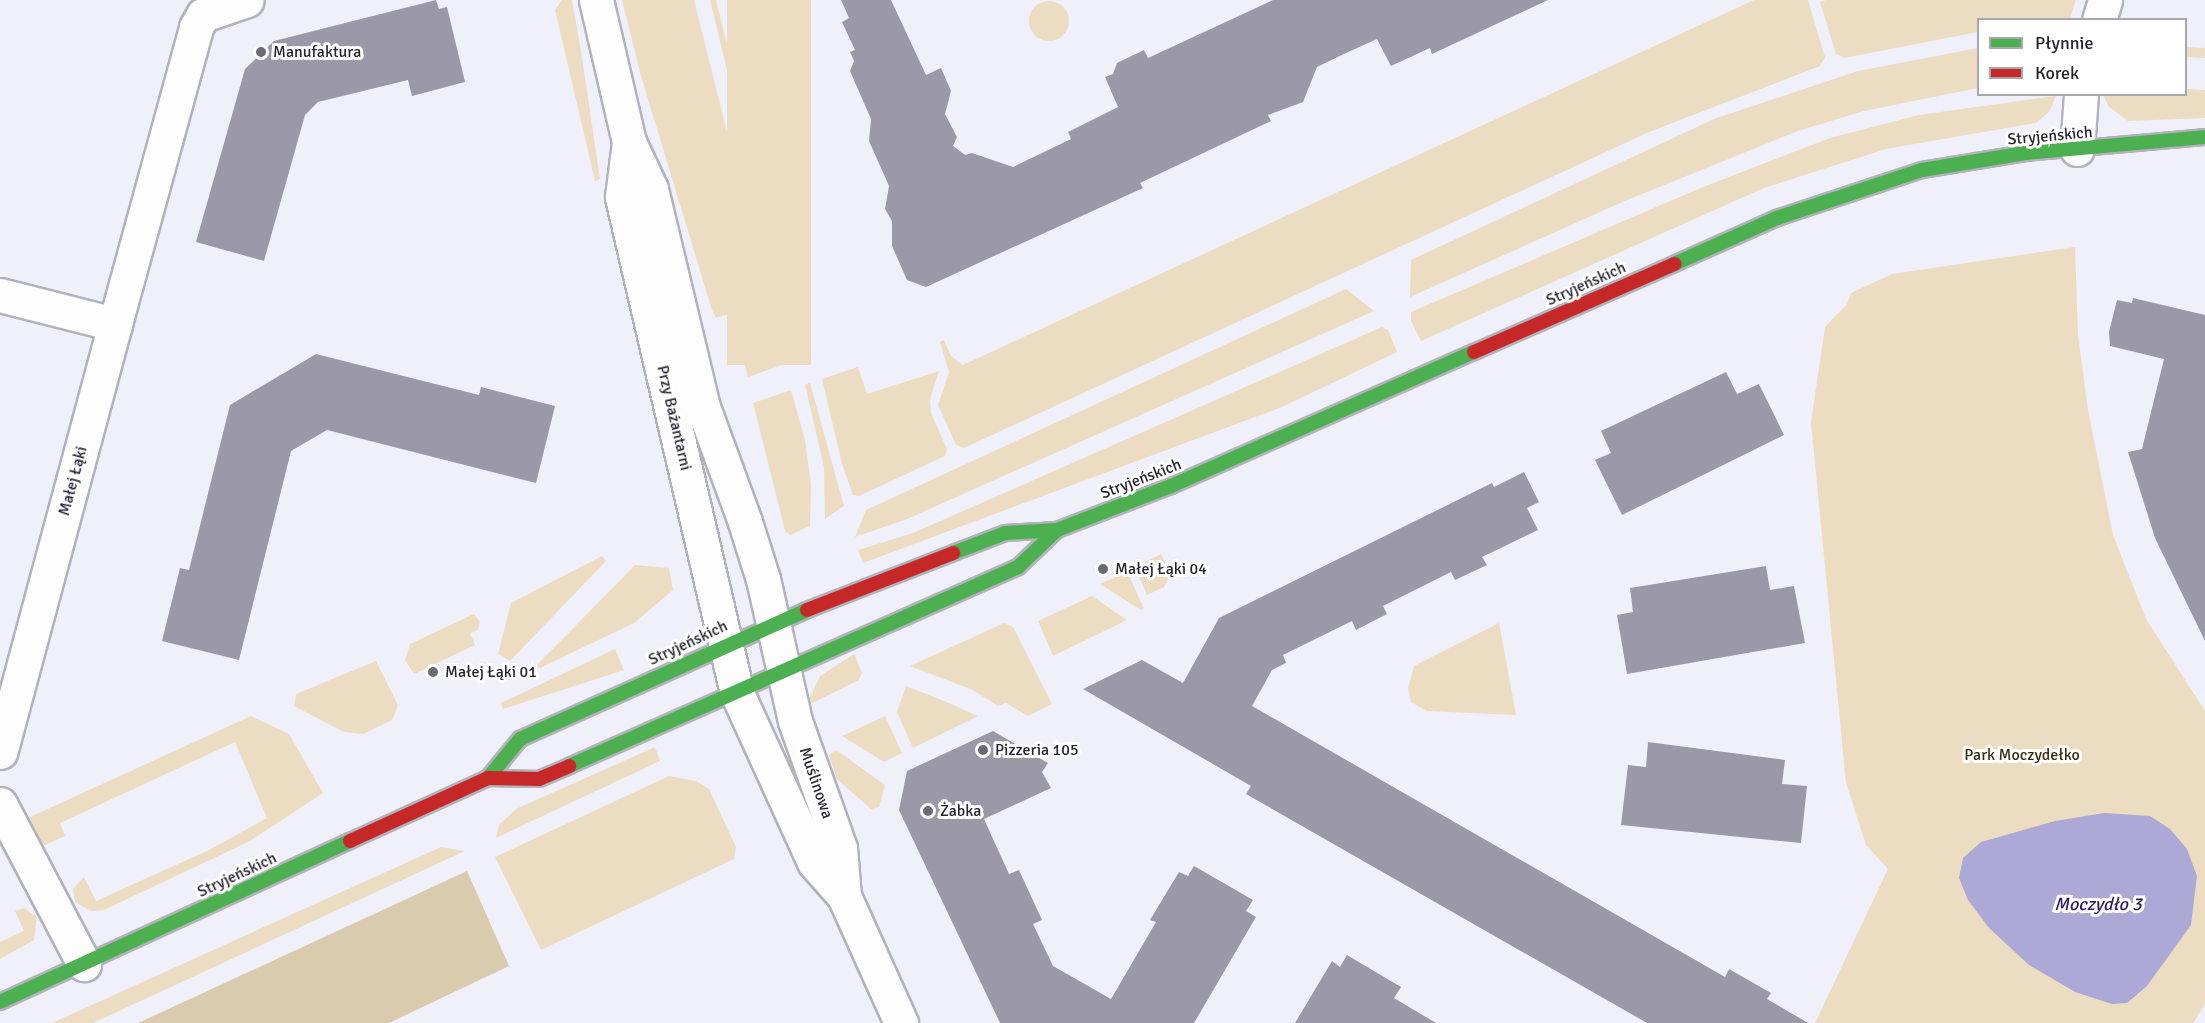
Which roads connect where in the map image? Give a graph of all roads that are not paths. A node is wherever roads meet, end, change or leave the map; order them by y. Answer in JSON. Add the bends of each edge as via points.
{"nodes":[{"id":1,"x":247,"y":0,"type":"edge"},
{"id":2,"x":596,"y":0,"type":"edge"},
{"id":3,"x":2080,"y":96,"type":"edge"},
{"id":4,"x":2205,"y":137,"type":"edge"},
{"id":5,"x":629,"y":142,"type":"junction"},
{"id":6,"x":2148,"y":145,"type":"junction"},
{"id":7,"x":2078,"y":149,"type":"junction"},
{"id":8,"x":2205,"y":154,"type":"edge"},
{"id":9,"x":0,"y":295,"type":"edge"},
{"id":10,"x":115,"y":324,"type":"junction"},
{"id":11,"x":1057,"y":530,"type":"junction"},
{"id":12,"x":772,"y":623,"type":"junction"},
{"id":13,"x":725,"y":644,"type":"junction"},
{"id":14,"x":782,"y":672,"type":"junction"},
{"id":15,"x":737,"y":693,"type":"junction"},
{"id":16,"x":0,"y":752,"type":"edge"},
{"id":17,"x":488,"y":778,"type":"junction"},
{"id":18,"x":0,"y":804,"type":"edge"},
{"id":19,"x":844,"y":896,"type":"junction"},
{"id":20,"x":84,"y":964,"type":"junction"},
{"id":21,"x":0,"y":1002,"type":"edge"},
{"id":22,"x":901,"y":1023,"type":"edge"}],
"edges":[{"from":1,"to":10,"type":"street","name":"Małej Łąki","via":[[203,15],[196,27]]},
{"from":2,"to":5,"type":"street","name":"Przy Bażantarni"},
{"from":3,"to":7,"type":"street"},
{"from":4,"to":6,"type":"street","name":"Stryjeńskich"},
{"from":5,"to":12,"type":"street","name":"Przy Bażantarni","via":[[651,189],[703,407],[746,522]]},
{"from":5,"to":13,"type":"street","name":"Przy Bażantarni","via":[[622,197]]},
{"from":6,"to":7,"type":"street","name":"Stryjeńskich"},
{"from":6,"to":8,"type":"street","name":"Stryjeńskich"},
{"from":7,"to":11,"type":"street","name":"Stryjeńskich","via":[[1922,170],[1777,218],[1269,444]]},
{"from":9,"to":10,"type":"street"},
{"from":10,"to":16,"type":"street","name":"Małej Łąki"},
{"from":11,"to":12,"type":"street","name":"Stryjeńskich","via":[[1005,533]]},
{"from":11,"to":14,"type":"street","name":"Stryjeńskich","via":[[1018,567]]},
{"from":12,"to":13,"type":"street","name":"Stryjeńskich"},
{"from":12,"to":14,"type":"street","name":"Przy Bażantarni"},
{"from":13,"to":15,"type":"street","name":"Przy Bażantarni"},
{"from":13,"to":17,"type":"street","name":"Stryjeńskich","via":[[520,739]]},
{"from":14,"to":15,"type":"street","name":"Stryjeńskich"},
{"from":14,"to":19,"type":"street","name":"Muślinowa","via":[[809,765],[840,848]]},
{"from":15,"to":17,"type":"street","name":"Stryjeńskich","via":[[539,779]]},
{"from":15,"to":19,"type":"street","name":"Muślinowa","via":[[814,862]]},
{"from":17,"to":20,"type":"street","name":"Stryjeńskich"},
{"from":18,"to":20,"type":"street"},
{"from":19,"to":22,"type":"street","name":"Muślinowa"},
{"from":20,"to":21,"type":"street","name":"Stryjeńskich"}]}
